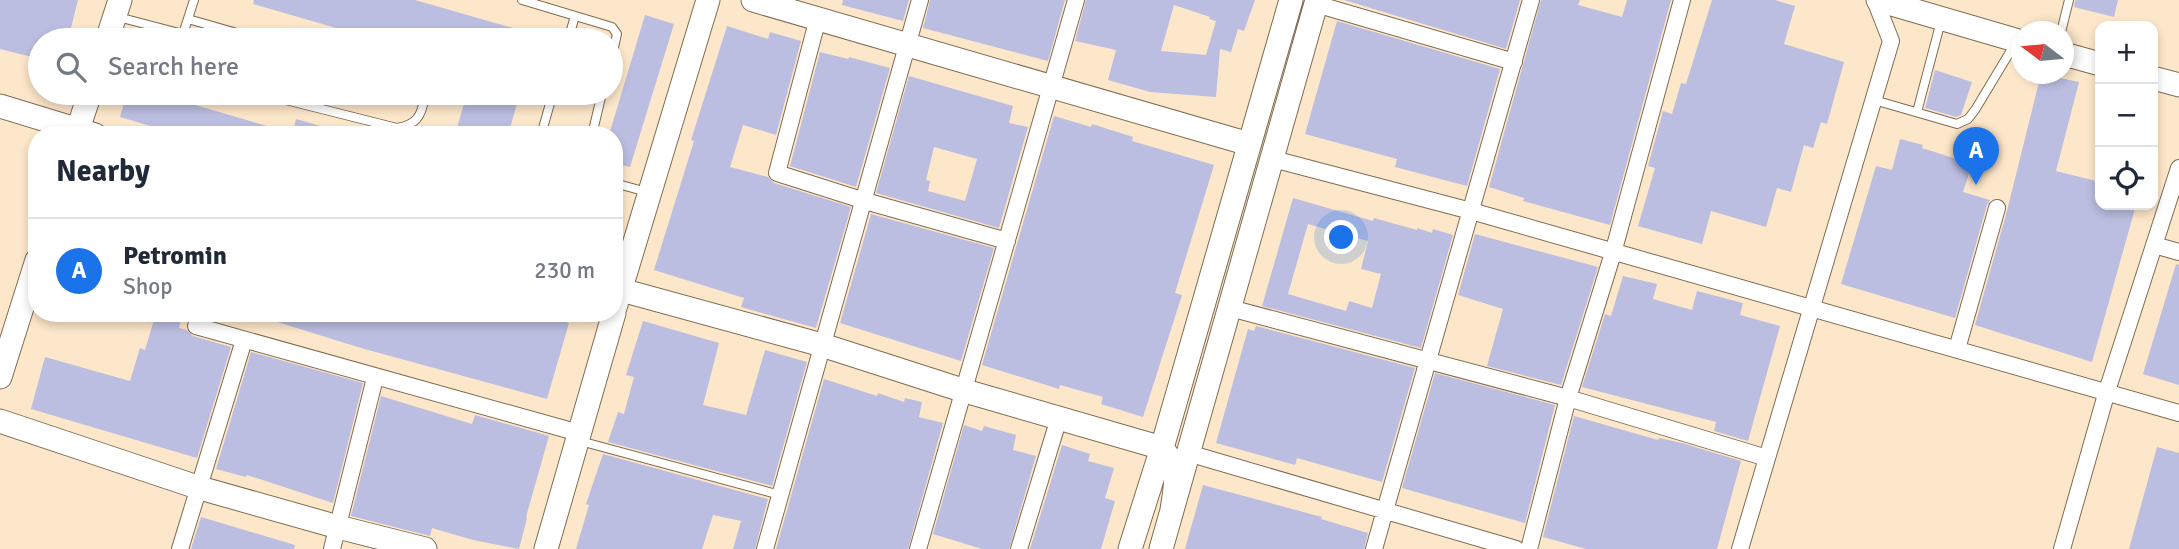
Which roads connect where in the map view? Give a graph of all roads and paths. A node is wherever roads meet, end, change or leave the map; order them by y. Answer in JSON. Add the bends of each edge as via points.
{"nodes":[{"id":1,"x":194,"y":0,"type":"edge"},
{"id":2,"x":522,"y":0,"type":"edge"},
{"id":3,"x":708,"y":0,"type":"edge"},
{"id":4,"x":753,"y":0,"type":"edge"},
{"id":5,"x":920,"y":0,"type":"edge"},
{"id":6,"x":1076,"y":0,"type":"edge"},
{"id":7,"x":1291,"y":0,"type":"edge"},
{"id":8,"x":1531,"y":0,"type":"edge"},
{"id":9,"x":1682,"y":0,"type":"edge"},
{"id":10,"x":1876,"y":0,"type":"edge"},
{"id":11,"x":2069,"y":0,"type":"edge"},
{"id":12,"x":1316,"y":2,"type":"edge"},
{"id":13,"x":1919,"y":5,"type":"edge"},
{"id":14,"x":118,"y":8,"type":"edge"},
{"id":15,"x":575,"y":16,"type":"junction"},
{"id":16,"x":818,"y":18,"type":"junction"},
{"id":17,"x":188,"y":19,"type":"junction"},
{"id":18,"x":1942,"y":20,"type":"junction"},
{"id":19,"x":2064,"y":21,"type":"edge"},
{"id":20,"x":111,"y":28,"type":"edge"},
{"id":21,"x":162,"y":28,"type":"edge"},
{"id":22,"x":185,"y":28,"type":"edge"},
{"id":23,"x":219,"y":28,"type":"edge"},
{"id":24,"x":572,"y":28,"type":"edge"},
{"id":25,"x":613,"y":28,"type":"edge"},
{"id":26,"x":2011,"y":39,"type":"edge"},
{"id":27,"x":908,"y":44,"type":"junction"},
{"id":28,"x":2011,"y":53,"type":"edge"},
{"id":29,"x":2074,"y":57,"type":"edge"},
{"id":30,"x":1514,"y":62,"type":"junction"},
{"id":31,"x":2095,"y":63,"type":"edge"},
{"id":32,"x":2158,"y":79,"type":"edge"},
{"id":33,"x":2179,"y":85,"type":"edge"},
{"id":34,"x":1053,"y":86,"type":"junction"},
{"id":35,"x":1874,"y":100,"type":"junction"},
{"id":36,"x":88,"y":105,"type":"edge"},
{"id":37,"x":306,"y":105,"type":"edge"},
{"id":38,"x":423,"y":105,"type":"edge"},
{"id":39,"x":550,"y":105,"type":"edge"},
{"id":40,"x":600,"y":105,"type":"edge"},
{"id":41,"x":0,"y":106,"type":"edge"},
{"id":42,"x":1917,"y":112,"type":"junction"},
{"id":43,"x":61,"y":126,"type":"edge"},
{"id":44,"x":84,"y":126,"type":"edge"},
{"id":45,"x":389,"y":126,"type":"edge"},
{"id":46,"x":409,"y":126,"type":"edge"},
{"id":47,"x":544,"y":126,"type":"edge"},
{"id":48,"x":594,"y":126,"type":"edge"},
{"id":49,"x":1249,"y":144,"type":"junction"},
{"id":50,"x":1273,"y":159,"type":"junction"},
{"id":51,"x":2179,"y":168,"type":"edge"},
{"id":52,"x":623,"y":186,"type":"edge"},
{"id":53,"x":650,"y":193,"type":"junction"},
{"id":54,"x":865,"y":201,"type":"junction"},
{"id":55,"x":1997,"y":208,"type":"dead end"},
{"id":56,"x":1471,"y":211,"type":"junction"},
{"id":57,"x":1007,"y":241,"type":"junction"},
{"id":58,"x":2154,"y":245,"type":"junction"},
{"id":59,"x":2179,"y":252,"type":"edge"},
{"id":60,"x":1613,"y":253,"type":"junction"},
{"id":61,"x":623,"y":279,"type":"edge"},
{"id":62,"x":28,"y":288,"type":"edge"},
{"id":63,"x":623,"y":302,"type":"edge"},
{"id":64,"x":1230,"y":308,"type":"junction"},
{"id":65,"x":1811,"y":308,"type":"junction"},
{"id":66,"x":197,"y":322,"type":"edge"},
{"id":67,"x":610,"y":322,"type":"edge"},
{"id":68,"x":244,"y":340,"type":"junction"},
{"id":69,"x":822,"y":345,"type":"junction"},
{"id":70,"x":1957,"y":349,"type":"junction"},
{"id":71,"x":1429,"y":360,"type":"junction"},
{"id":72,"x":0,"y":377,"type":"edge"},
{"id":73,"x":376,"y":378,"type":"junction"},
{"id":74,"x":965,"y":391,"type":"junction"},
{"id":75,"x":2107,"y":391,"type":"junction"},
{"id":76,"x":1568,"y":398,"type":"junction"},
{"id":77,"x":2179,"y":414,"type":"edge"},
{"id":78,"x":1059,"y":418,"type":"junction"},
{"id":79,"x":0,"y":421,"type":"edge"},
{"id":80,"x":578,"y":436,"type":"junction"},
{"id":81,"x":1162,"y":448,"type":"junction"},
{"id":82,"x":1188,"y":453,"type":"junction"},
{"id":83,"x":1767,"y":458,"type":"junction"},
{"id":84,"x":200,"y":488,"type":"junction"},
{"id":85,"x":780,"y":495,"type":"junction"},
{"id":86,"x":1172,"y":510,"type":"junction"},
{"id":87,"x":1385,"y":510,"type":"junction"},
{"id":88,"x":335,"y":538,"type":"edge"},
{"id":89,"x":922,"y":548,"type":"edge"},
{"id":90,"x":180,"y":549,"type":"edge"},
{"id":91,"x":425,"y":549,"type":"edge"},
{"id":92,"x":546,"y":549,"type":"edge"},
{"id":93,"x":765,"y":549,"type":"edge"},
{"id":94,"x":1019,"y":549,"type":"edge"},
{"id":95,"x":1130,"y":549,"type":"edge"},
{"id":96,"x":1161,"y":549,"type":"edge"},
{"id":97,"x":1374,"y":549,"type":"edge"},
{"id":98,"x":1516,"y":549,"type":"edge"},
{"id":99,"x":1529,"y":549,"type":"edge"},
{"id":100,"x":1740,"y":549,"type":"edge"},
{"id":101,"x":2062,"y":549,"type":"edge"}],
"edges":[{"from":1,"to":17,"type":"lane"},
{"from":2,"to":15,"type":"lane"},
{"from":3,"to":53,"type":"street"},
{"from":4,"to":16,"type":"street"},
{"from":5,"to":27,"type":"street"},
{"from":6,"to":34,"type":"street"},
{"from":7,"to":49,"type":"street"},
{"from":8,"to":30,"type":"street"},
{"from":9,"to":60,"type":"street"},
{"from":10,"to":13,"type":"street"},
{"from":10,"to":35,"type":"street","via":[[1891,41]]},
{"from":11,"to":19,"type":"lane"},
{"from":12,"to":30,"type":"street"},
{"from":12,"to":50,"type":"street"},
{"from":13,"to":18,"type":"street"},
{"from":14,"to":20,"type":"street"},
{"from":14,"to":21,"type":"lane"},
{"from":15,"to":24,"type":"lane"},
{"from":15,"to":25,"type":"lane"},
{"from":16,"to":27,"type":"street"},
{"from":16,"to":54,"type":"street","via":[[777,173]]},
{"from":17,"to":22,"type":"lane"},
{"from":17,"to":23,"type":"lane"},
{"from":18,"to":26,"type":"street"},
{"from":18,"to":42,"type":"lane"},
{"from":27,"to":34,"type":"street"},
{"from":27,"to":54,"type":"street"},
{"from":28,"to":42,"type":"lane","via":[[1968,120],[1957,124]]},
{"from":29,"to":31,"type":"street"},
{"from":30,"to":56,"type":"street"},
{"from":32,"to":33,"type":"street"},
{"from":34,"to":49,"type":"street"},
{"from":34,"to":57,"type":"street"},
{"from":35,"to":42,"type":"lane"},
{"from":35,"to":65,"type":"street"},
{"from":36,"to":44,"type":"street"},
{"from":37,"to":45,"type":"lane"},
{"from":38,"to":46,"type":"lane","via":[[417,121]]},
{"from":39,"to":47,"type":"lane"},
{"from":40,"to":48,"type":"lane"},
{"from":41,"to":43,"type":"street"},
{"from":49,"to":81,"type":"street"},
{"from":50,"to":56,"type":"street"},
{"from":50,"to":64,"type":"street"},
{"from":51,"to":58,"type":"street"},
{"from":52,"to":53,"type":"lane"},
{"from":53,"to":61,"type":"street"},
{"from":54,"to":57,"type":"street"},
{"from":54,"to":69,"type":"street"},
{"from":55,"to":70,"type":"street"},
{"from":56,"to":60,"type":"street"},
{"from":56,"to":71,"type":"street"},
{"from":57,"to":74,"type":"street"},
{"from":58,"to":59,"type":"street"},
{"from":58,"to":75,"type":"street"},
{"from":60,"to":65,"type":"street"},
{"from":60,"to":76,"type":"street"},
{"from":62,"to":72,"type":"street"},
{"from":63,"to":69,"type":"street"},
{"from":64,"to":71,"type":"street"},
{"from":64,"to":82,"type":"street"},
{"from":65,"to":70,"type":"street"},
{"from":65,"to":83,"type":"street"},
{"from":66,"to":68,"type":"street","via":[[196,326]]},
{"from":67,"to":80,"type":"street"},
{"from":68,"to":73,"type":"street"},
{"from":68,"to":84,"type":"street"},
{"from":69,"to":74,"type":"street"},
{"from":69,"to":85,"type":"street"},
{"from":70,"to":75,"type":"street"},
{"from":71,"to":76,"type":"street"},
{"from":71,"to":87,"type":"street"},
{"from":73,"to":80,"type":"street"},
{"from":73,"to":88,"type":"street"},
{"from":74,"to":78,"type":"street"},
{"from":74,"to":89,"type":"street"},
{"from":75,"to":77,"type":"street"},
{"from":75,"to":101,"type":"street"},
{"from":76,"to":83,"type":"street"},
{"from":76,"to":99,"type":"street"},
{"from":78,"to":81,"type":"street"},
{"from":78,"to":94,"type":"street"},
{"from":79,"to":84,"type":"street"},
{"from":80,"to":85,"type":"lane"},
{"from":80,"to":92,"type":"street"},
{"from":81,"to":86,"type":"street","via":[[1175,467]]},
{"from":81,"to":95,"type":"street"},
{"from":82,"to":86,"type":"street"},
{"from":82,"to":87,"type":"street"},
{"from":83,"to":100,"type":"street"},
{"from":84,"to":88,"type":"street"},
{"from":84,"to":90,"type":"street"},
{"from":85,"to":93,"type":"street"},
{"from":86,"to":96,"type":"street"},
{"from":87,"to":97,"type":"street"},
{"from":87,"to":98,"type":"street"},
{"from":88,"to":91,"type":"street"}]}
